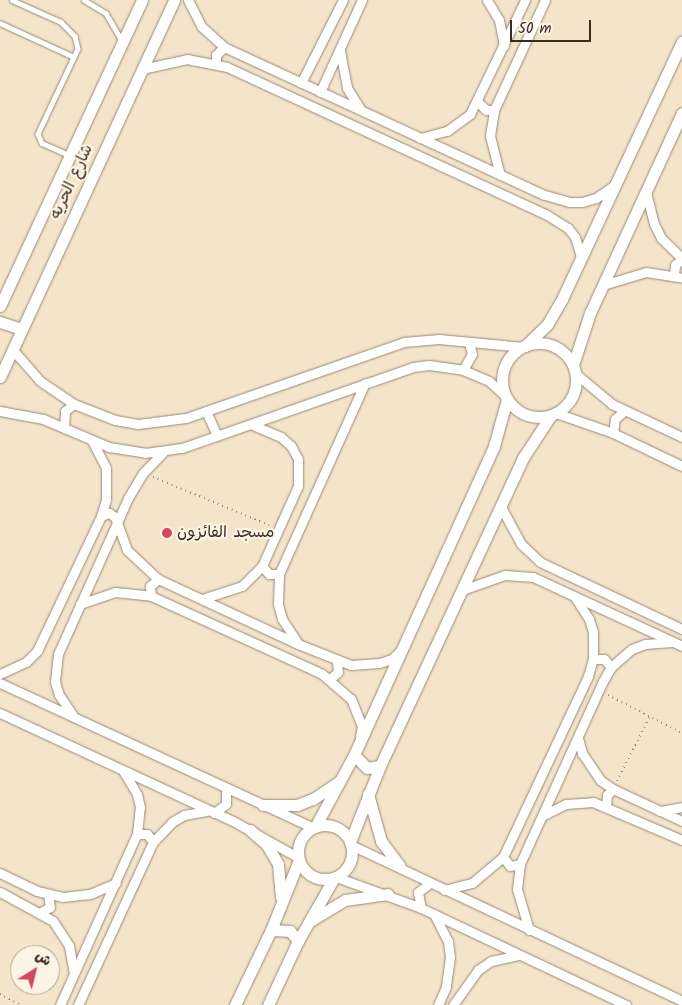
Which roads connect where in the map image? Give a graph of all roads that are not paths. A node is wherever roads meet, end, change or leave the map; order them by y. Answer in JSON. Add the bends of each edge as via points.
{"nodes":[{"id":1,"x":12,"y":0,"type":"edge"},
{"id":2,"x":84,"y":0,"type":"edge"},
{"id":3,"x":142,"y":0,"type":"edge"},
{"id":4,"x":174,"y":0,"type":"edge"},
{"id":5,"x":188,"y":0,"type":"edge"},
{"id":6,"x":343,"y":0,"type":"edge"},
{"id":7,"x":362,"y":0,"type":"edge"},
{"id":8,"x":487,"y":0,"type":"edge"},
{"id":9,"x":525,"y":0,"type":"edge"},
{"id":10,"x":545,"y":0,"type":"edge"},
{"id":11,"x":0,"y":23,"type":"edge"},
{"id":12,"x":682,"y":42,"type":"edge"},
{"id":13,"x":122,"y":44,"type":"junction"},
{"id":14,"x":504,"y":46,"type":"junction"},
{"id":15,"x":224,"y":47,"type":"junction"},
{"id":16,"x":340,"y":47,"type":"junction"},
{"id":17,"x":74,"y":57,"type":"junction"},
{"id":18,"x":216,"y":63,"type":"junction"},
{"id":19,"x":142,"y":69,"type":"junction"},
{"id":20,"x":301,"y":83,"type":"junction"},
{"id":21,"x":320,"y":92,"type":"junction"},
{"id":22,"x":478,"y":102,"type":"junction"},
{"id":23,"x":494,"y":110,"type":"junction"},
{"id":24,"x":362,"y":111,"type":"junction"},
{"id":25,"x":682,"y":113,"type":"edge"},
{"id":26,"x":420,"y":138,"type":"junction"},
{"id":27,"x":70,"y":155,"type":"junction"},
{"id":28,"x":500,"y":175,"type":"junction"},
{"id":29,"x":617,"y":182,"type":"junction"},
{"id":30,"x":646,"y":192,"type":"junction"},
{"id":31,"x":555,"y":200,"type":"junction"},
{"id":32,"x":547,"y":215,"type":"junction"},
{"id":33,"x":581,"y":257,"type":"junction"},
{"id":34,"x":682,"y":258,"type":"edge"},
{"id":35,"x":678,"y":277,"type":"edge"},
{"id":36,"x":603,"y":285,"type":"junction"},
{"id":37,"x":0,"y":306,"type":"edge"},
{"id":38,"x":0,"y":322,"type":"edge"},
{"id":39,"x":22,"y":329,"type":"junction"},
{"id":40,"x":469,"y":343,"type":"junction"},
{"id":41,"x":524,"y":347,"type":"junction"},
{"id":42,"x":12,"y":350,"type":"junction"},
{"id":43,"x":574,"y":369,"type":"junction"},
{"id":44,"x":463,"y":370,"type":"junction"},
{"id":45,"x":0,"y":377,"type":"edge"},
{"id":46,"x":365,"y":383,"type":"junction"},
{"id":47,"x":507,"y":398,"type":"junction"},
{"id":48,"x":74,"y":404,"type":"junction"},
{"id":49,"x":625,"y":410,"type":"junction"},
{"id":50,"x":0,"y":411,"type":"edge"},
{"id":51,"x":206,"y":412,"type":"junction"},
{"id":52,"x":554,"y":414,"type":"junction"},
{"id":53,"x":250,"y":424,"type":"junction"},
{"id":54,"x":64,"y":427,"type":"junction"},
{"id":55,"x":613,"y":433,"type":"junction"},
{"id":56,"x":217,"y":436,"type":"junction"},
{"id":57,"x":682,"y":437,"type":"edge"},
{"id":58,"x":92,"y":439,"type":"junction"},
{"id":59,"x":164,"y":452,"type":"junction"},
{"id":60,"x":682,"y":466,"type":"edge"},
{"id":61,"x":502,"y":507,"type":"junction"},
{"id":62,"x":101,"y":516,"type":"junction"},
{"id":63,"x":117,"y":522,"type":"junction"},
{"id":64,"x":540,"y":562,"type":"junction"},
{"id":65,"x":262,"y":566,"type":"junction"},
{"id":66,"x":279,"y":574,"type":"junction"},
{"id":67,"x":533,"y":577,"type":"junction"},
{"id":68,"x":158,"y":579,"type":"junction"},
{"id":69,"x":462,"y":590,"type":"junction"},
{"id":70,"x":152,"y":596,"type":"junction"},
{"id":71,"x":574,"y":596,"type":"junction"},
{"id":72,"x":202,"y":600,"type":"junction"},
{"id":73,"x":80,"y":604,"type":"junction"},
{"id":74,"x":57,"y":614,"type":"junction"},
{"id":75,"x":72,"y":622,"type":"junction"},
{"id":76,"x":682,"y":629,"type":"edge"},
{"id":77,"x":672,"y":642,"type":"junction"},
{"id":78,"x":298,"y":644,"type":"junction"},
{"id":79,"x":682,"y":646,"type":"edge"},
{"id":80,"x":400,"y":651,"type":"junction"},
{"id":81,"x":593,"y":659,"type":"junction"},
{"id":82,"x":338,"y":662,"type":"junction"},
{"id":83,"x":611,"y":667,"type":"junction"},
{"id":84,"x":0,"y":674,"type":"edge"},
{"id":85,"x":331,"y":678,"type":"junction"},
{"id":86,"x":0,"y":683,"type":"edge"},
{"id":87,"x":0,"y":713,"type":"edge"},
{"id":88,"x":75,"y":718,"type":"junction"},
{"id":89,"x":578,"y":738,"type":"junction"},
{"id":90,"x":360,"y":740,"type":"junction"},
{"id":91,"x":354,"y":755,"type":"junction"},
{"id":92,"x":380,"y":766,"type":"junction"},
{"id":93,"x":122,"y":770,"type":"junction"},
{"id":94,"x":341,"y":780,"type":"junction"},
{"id":95,"x":226,"y":789,"type":"junction"},
{"id":96,"x":613,"y":789,"type":"junction"},
{"id":97,"x":368,"y":794,"type":"junction"},
{"id":98,"x":263,"y":805,"type":"junction"},
{"id":99,"x":606,"y":806,"type":"junction"},
{"id":100,"x":682,"y":807,"type":"edge"},
{"id":101,"x":660,"y":811,"type":"junction"},
{"id":102,"x":212,"y":812,"type":"junction"},
{"id":103,"x":541,"y":816,"type":"junction"},
{"id":104,"x":682,"y":821,"type":"edge"},
{"id":105,"x":315,"y":827,"type":"junction"},
{"id":106,"x":250,"y":830,"type":"junction"},
{"id":107,"x":137,"y":834,"type":"junction"},
{"id":108,"x":682,"y":840,"type":"edge"},
{"id":109,"x":153,"y":842,"type":"junction"},
{"id":110,"x":351,"y":844,"type":"junction"},
{"id":111,"x":503,"y":857,"type":"junction"},
{"id":112,"x":299,"y":859,"type":"junction"},
{"id":113,"x":520,"y":864,"type":"junction"},
{"id":114,"x":400,"y":866,"type":"junction"},
{"id":115,"x":0,"y":874,"type":"edge"},
{"id":116,"x":335,"y":878,"type":"junction"},
{"id":117,"x":116,"y":882,"type":"junction"},
{"id":118,"x":430,"y":884,"type":"junction"},
{"id":119,"x":444,"y":890,"type":"junction"},
{"id":120,"x":0,"y":892,"type":"edge"},
{"id":121,"x":388,"y":894,"type":"junction"},
{"id":122,"x":48,"y":895,"type":"junction"},
{"id":123,"x":421,"y":908,"type":"junction"},
{"id":124,"x":279,"y":909,"type":"junction"},
{"id":125,"x":41,"y":912,"type":"junction"},
{"id":126,"x":434,"y":914,"type":"junction"},
{"id":127,"x":308,"y":922,"type":"junction"},
{"id":128,"x":271,"y":930,"type":"junction"},
{"id":129,"x":528,"y":930,"type":"junction"},
{"id":130,"x":298,"y":941,"type":"junction"},
{"id":131,"x":520,"y":954,"type":"junction"},
{"id":132,"x":74,"y":975,"type":"junction"},
{"id":133,"x":446,"y":987,"type":"junction"},
{"id":134,"x":460,"y":993,"type":"junction"},
{"id":135,"x":682,"y":1001,"type":"edge"},
{"id":136,"x":60,"y":1005,"type":"edge"},
{"id":137,"x":78,"y":1005,"type":"edge"},
{"id":138,"x":235,"y":1005,"type":"edge"},
{"id":139,"x":268,"y":1005,"type":"edge"},
{"id":140,"x":438,"y":1005,"type":"edge"},
{"id":141,"x":454,"y":1005,"type":"edge"},
{"id":142,"x":626,"y":1005,"type":"edge"}],
"edges":[{"from":1,"to":17,"type":"lane","via":[[67,25],[77,42]]},
{"from":2,"to":13,"type":"lane","via":[[100,8],[112,20]]},
{"from":3,"to":13,"type":"street","name":"شارع الحريه"},
{"from":4,"to":19,"type":"street","name":"شارع الحريه"},
{"from":5,"to":15,"type":"street","via":[[202,27]]},
{"from":6,"to":20,"type":"street"},
{"from":7,"to":16,"type":"street"},
{"from":8,"to":14,"type":"street","via":[[499,20]]},
{"from":9,"to":14,"type":"street"},
{"from":10,"to":23,"type":"street"},
{"from":11,"to":17,"type":"lane"},
{"from":12,"to":29,"type":"street"},
{"from":13,"to":27,"type":"street","name":"شارع الحريه"},
{"from":14,"to":22,"type":"street"},
{"from":15,"to":18,"type":"street","via":[[216,55]]},
{"from":15,"to":20,"type":"street"},
{"from":16,"to":21,"type":"street"},
{"from":16,"to":24,"type":"street","via":[[343,74]]},
{"from":17,"to":27,"type":"lane","via":[[38,134],[42,142]]},
{"from":18,"to":19,"type":"street","via":[[188,58]]},
{"from":18,"to":32,"type":"street"},
{"from":19,"to":39,"type":"street","name":"شارع الحريه"},
{"from":20,"to":21,"type":"street"},
{"from":21,"to":24,"type":"street"},
{"from":22,"to":23,"type":"street","via":[[486,110]]},
{"from":22,"to":26,"type":"street","via":[[459,124],[434,136]]},
{"from":23,"to":28,"type":"street","via":[[491,149]]},
{"from":24,"to":26,"type":"street"},
{"from":25,"to":30,"type":"street"},
{"from":26,"to":28,"type":"street"},
{"from":27,"to":37,"type":"street","name":"شارع الحريه"},
{"from":28,"to":31,"type":"street"},
{"from":29,"to":31,"type":"street","via":[[596,198],[568,202]]},
{"from":29,"to":33,"type":"street"},
{"from":30,"to":34,"type":"street","via":[[661,238]]},
{"from":30,"to":36,"type":"street"},
{"from":31,"to":32,"type":"street","via":[[554,209]]},
{"from":32,"to":33,"type":"street","via":[[568,228],[575,237]]},
{"from":33,"to":41,"type":"street","via":[[551,318]]},
{"from":34,"to":35,"type":"street","via":[[675,265]]},
{"from":35,"to":36,"type":"street","via":[[646,272]]},
{"from":36,"to":43,"type":"street","via":[[583,330]]},
{"from":38,"to":39,"type":"street"},
{"from":39,"to":42,"type":"street","name":"شارع الحريه"},
{"from":40,"to":41,"type":"street"},
{"from":40,"to":44,"type":"street","via":[[472,354]]},
{"from":40,"to":51,"type":"street","via":[[421,340],[386,346]]},
{"from":41,"to":43,"type":"street","via":[[552,346]]},
{"from":41,"to":47,"type":"street","via":[[504,368]]},
{"from":42,"to":45,"type":"street","name":"شارع الحريه"},
{"from":42,"to":48,"type":"street","via":[[40,380]]},
{"from":43,"to":49,"type":"street","via":[[600,396]]},
{"from":43,"to":52,"type":"street","via":[[572,397]]},
{"from":44,"to":46,"type":"street","via":[[429,365],[413,367]]},
{"from":44,"to":47,"type":"street","via":[[489,381]]},
{"from":46,"to":53,"type":"street"},
{"from":46,"to":66,"type":"street"},
{"from":47,"to":52,"type":"street","via":[[526,415]]},
{"from":47,"to":80,"type":"street","via":[[494,446]]},
{"from":48,"to":51,"type":"street","via":[[115,420],[138,424],[162,423]]},
{"from":48,"to":54,"type":"street","via":[[66,411]]},
{"from":49,"to":55,"type":"street","via":[[615,419]]},
{"from":49,"to":57,"type":"street"},
{"from":50,"to":54,"type":"street","via":[[25,414]]},
{"from":51,"to":56,"type":"street"},
{"from":52,"to":55,"type":"street"},
{"from":52,"to":61,"type":"street","via":[[531,442]]},
{"from":53,"to":56,"type":"street"},
{"from":53,"to":65,"type":"street","via":[[281,437],[298,459],[298,486]]},
{"from":54,"to":58,"type":"street"},
{"from":55,"to":60,"type":"street"},
{"from":56,"to":59,"type":"street"},
{"from":58,"to":59,"type":"street","via":[[127,451]]},
{"from":58,"to":62,"type":"street","via":[[106,468],[106,500]]},
{"from":59,"to":63,"type":"street","via":[[143,474]]},
{"from":61,"to":64,"type":"street","via":[[521,544]]},
{"from":61,"to":69,"type":"street"},
{"from":62,"to":63,"type":"street","via":[[111,514]]},
{"from":62,"to":74,"type":"street"},
{"from":63,"to":68,"type":"street","via":[[127,550]]},
{"from":63,"to":73,"type":"street"},
{"from":64,"to":67,"type":"street","via":[[530,567]]},
{"from":64,"to":76,"type":"street"},
{"from":65,"to":66,"type":"street","via":[[269,574]]},
{"from":65,"to":72,"type":"street","via":[[242,586]]},
{"from":66,"to":78,"type":"street","via":[[280,611]]},
{"from":67,"to":69,"type":"street","via":[[505,575]]},
{"from":67,"to":71,"type":"street"},
{"from":68,"to":70,"type":"street","via":[[150,586]]},
{"from":68,"to":72,"type":"street"},
{"from":69,"to":92,"type":"street"},
{"from":70,"to":73,"type":"street","via":[[115,592]]},
{"from":70,"to":85,"type":"street"},
{"from":71,"to":77,"type":"street"},
{"from":71,"to":81,"type":"street","via":[[589,619],[593,632]]},
{"from":72,"to":78,"type":"street"},
{"from":73,"to":75,"type":"street"},
{"from":74,"to":75,"type":"street","via":[[65,623]]},
{"from":74,"to":84,"type":"street","via":[[37,651],[26,662]]},
{"from":75,"to":88,"type":"street","via":[[54,667],[58,695]]},
{"from":77,"to":79,"type":"street"},
{"from":77,"to":83,"type":"street","via":[[645,644],[621,657]]},
{"from":78,"to":82,"type":"street"},
{"from":80,"to":82,"type":"street","via":[[392,659],[365,666]]},
{"from":80,"to":90,"type":"street"},
{"from":81,"to":83,"type":"street","via":[[604,659]]},
{"from":81,"to":111,"type":"street"},
{"from":82,"to":85,"type":"street","via":[[338,672]]},
{"from":83,"to":89,"type":"street"},
{"from":85,"to":90,"type":"street","via":[[351,699],[358,712],[362,726]]},
{"from":86,"to":88,"type":"street"},
{"from":87,"to":93,"type":"street"},
{"from":88,"to":95,"type":"street"},
{"from":89,"to":96,"type":"street","via":[[590,767]]},
{"from":89,"to":103,"type":"street"},
{"from":90,"to":91,"type":"street"},
{"from":91,"to":92,"type":"street","via":[[362,765]]},
{"from":91,"to":94,"type":"street"},
{"from":92,"to":97,"type":"street"},
{"from":93,"to":102,"type":"street"},
{"from":93,"to":107,"type":"street","via":[[138,800]]},
{"from":94,"to":98,"type":"street","via":[[313,799],[289,806]]},
{"from":94,"to":105,"type":"street"},
{"from":95,"to":98,"type":"street"},
{"from":95,"to":102,"type":"street","via":[[226,804]]},
{"from":96,"to":99,"type":"street","via":[[607,794]]},
{"from":96,"to":101,"type":"street"},
{"from":97,"to":110,"type":"street"},
{"from":97,"to":114,"type":"street","via":[[381,841]]},
{"from":98,"to":105,"type":"street"},
{"from":99,"to":103,"type":"street","via":[[579,802],[566,804]]},
{"from":99,"to":108,"type":"street"},
{"from":100,"to":101,"type":"street"},
{"from":101,"to":104,"type":"street"},
{"from":102,"to":106,"type":"street"},
{"from":102,"to":109,"type":"street","via":[[184,815],[161,831]]},
{"from":103,"to":113,"type":"street"},
{"from":105,"to":110,"type":"street","via":[[336,827]]},
{"from":105,"to":112,"type":"street","via":[[301,840]]},
{"from":106,"to":112,"type":"street"},
{"from":106,"to":124,"type":"street","via":[[267,845],[278,864],[283,887]]},
{"from":107,"to":109,"type":"street","via":[[147,834]]},
{"from":107,"to":117,"type":"street"},
{"from":109,"to":137,"type":"street"},
{"from":110,"to":114,"type":"street"},
{"from":110,"to":116,"type":"street","via":[[350,864]]},
{"from":111,"to":113,"type":"street","via":[[507,864]]},
{"from":111,"to":119,"type":"street","via":[[472,883]]},
{"from":112,"to":116,"type":"street","via":[[315,878]]},
{"from":112,"to":124,"type":"street"},
{"from":113,"to":129,"type":"street","via":[[517,889]]},
{"from":114,"to":118,"type":"street"},
{"from":115,"to":122,"type":"street"},
{"from":116,"to":121,"type":"street"},
{"from":116,"to":127,"type":"street"},
{"from":117,"to":122,"type":"street","via":[[76,897]]},
{"from":117,"to":132,"type":"street"},
{"from":118,"to":119,"type":"street"},
{"from":118,"to":123,"type":"street","via":[[418,892]]},
{"from":119,"to":129,"type":"street"},
{"from":120,"to":125,"type":"street"},
{"from":121,"to":123,"type":"street"},
{"from":121,"to":127,"type":"street","via":[[345,900]]},
{"from":122,"to":125,"type":"street","via":[[50,907]]},
{"from":123,"to":126,"type":"street"},
{"from":124,"to":128,"type":"street"},
{"from":125,"to":132,"type":"street","via":[[57,927],[69,946]]},
{"from":126,"to":131,"type":"street"},
{"from":126,"to":133,"type":"street","via":[[448,941],[450,964]]},
{"from":127,"to":130,"type":"street"},
{"from":128,"to":130,"type":"street","via":[[284,928]]},
{"from":128,"to":138,"type":"street"},
{"from":129,"to":135,"type":"street"},
{"from":130,"to":139,"type":"street"},
{"from":131,"to":134,"type":"street","via":[[491,961],[478,970]]},
{"from":131,"to":142,"type":"street"},
{"from":132,"to":136,"type":"street"},
{"from":133,"to":134,"type":"street","via":[[455,986]]},
{"from":133,"to":140,"type":"street"},
{"from":134,"to":141,"type":"street"}]}
